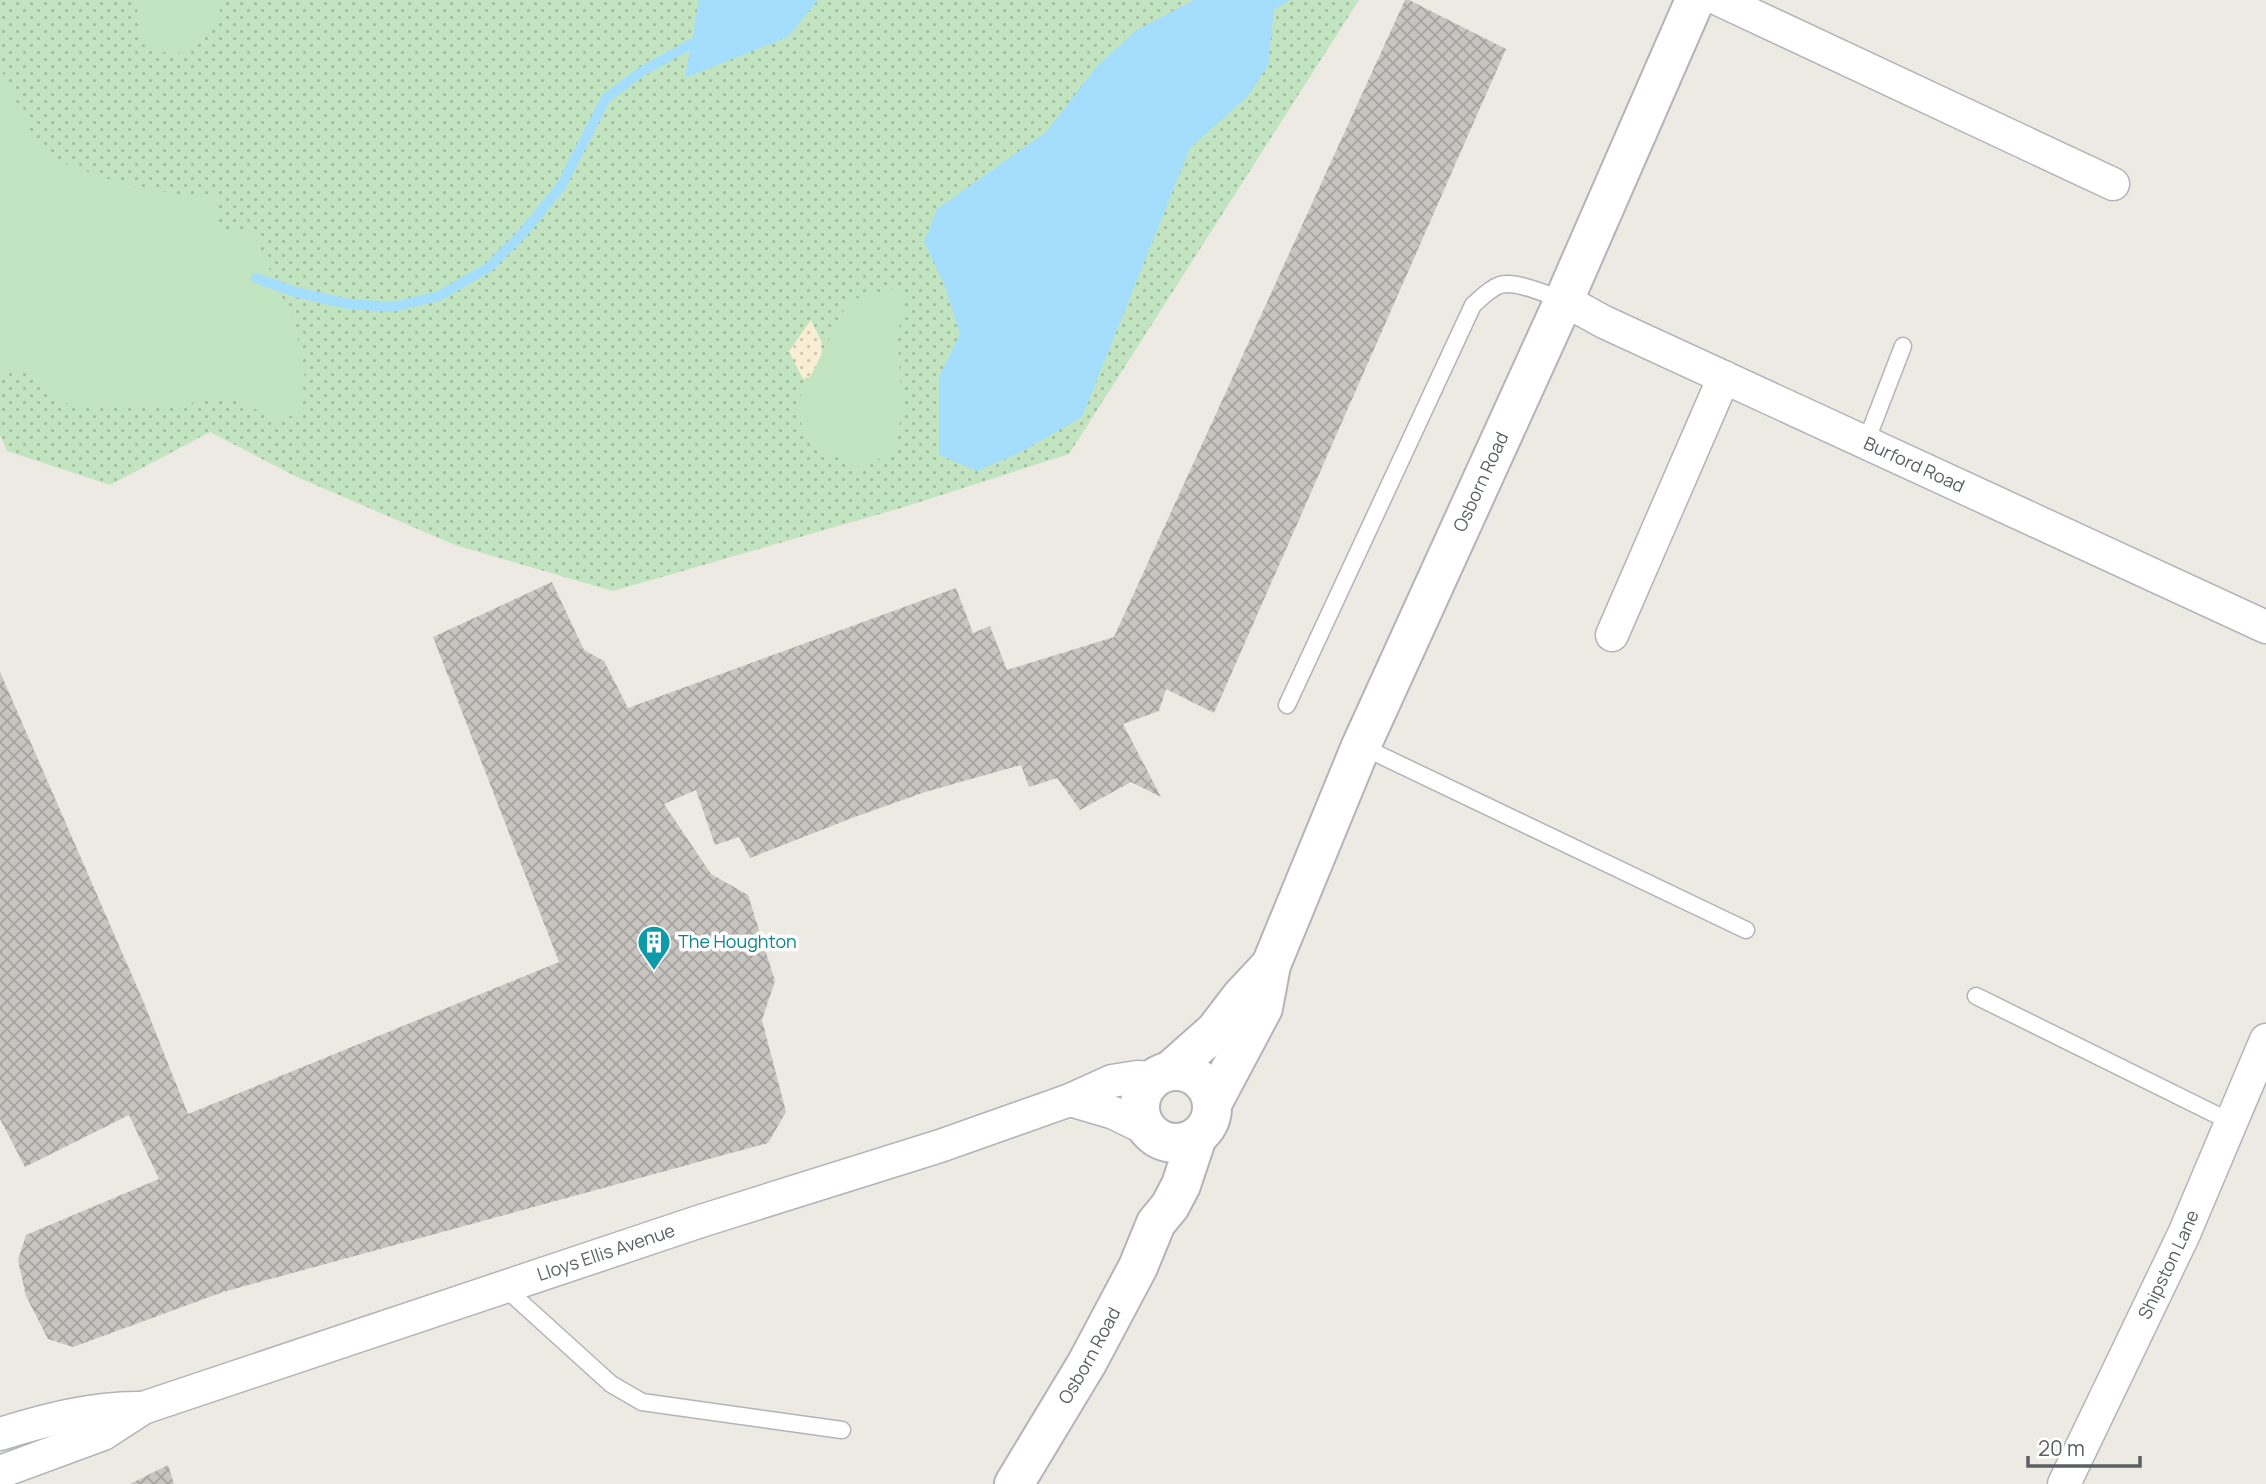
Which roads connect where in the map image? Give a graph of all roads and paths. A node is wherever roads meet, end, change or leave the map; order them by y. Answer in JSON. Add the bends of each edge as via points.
{"nodes":[{"id":1,"x":1695,"y":0,"type":"edge"},
{"id":2,"x":1720,"y":0,"type":"edge"},
{"id":3,"x":2113,"y":184,"type":"dead end"},
{"id":4,"x":1564,"y":300,"type":"junction"},
{"id":5,"x":1903,"y":346,"type":"dead end"},
{"id":6,"x":1724,"y":377,"type":"junction"},
{"id":7,"x":1866,"y":442,"type":"junction"},
{"id":8,"x":2266,"y":627,"type":"edge"},
{"id":9,"x":1612,"y":635,"type":"dead end"},
{"id":10,"x":1287,"y":705,"type":"dead end"},
{"id":11,"x":1361,"y":747,"type":"junction"},
{"id":12,"x":1746,"y":930,"type":"dead end"},
{"id":13,"x":1271,"y":965,"type":"junction"},
{"id":14,"x":1976,"y":996,"type":"dead end"},
{"id":15,"x":2266,"y":1040,"type":"edge"},
{"id":16,"x":1162,"y":1074,"type":"junction"},
{"id":17,"x":1070,"y":1100,"type":"junction"},
{"id":18,"x":1213,"y":1101,"type":"junction"},
{"id":19,"x":2231,"y":1122,"type":"junction"},
{"id":20,"x":1169,"y":1136,"type":"junction"},
{"id":21,"x":504,"y":1287,"type":"junction"},
{"id":22,"x":143,"y":1408,"type":"junction"},
{"id":23,"x":842,"y":1430,"type":"dead end"},
{"id":24,"x":0,"y":1434,"type":"edge"},
{"id":25,"x":0,"y":1472,"type":"edge"},
{"id":26,"x":1014,"y":1484,"type":"edge"},
{"id":27,"x":2064,"y":1484,"type":"edge"}],
"edges":[{"from":1,"to":4,"type":"street","name":"Osborn Road"},
{"from":2,"to":3,"type":"street"},
{"from":4,"to":6,"type":"street","name":"Burford Road"},
{"from":4,"to":10,"type":"lane","via":[[1501,285],[1473,305]]},
{"from":4,"to":11,"type":"street","name":"Osborn Road"},
{"from":5,"to":7,"type":"lane"},
{"from":6,"to":7,"type":"street","name":"Burford Road"},
{"from":6,"to":9,"type":"street"},
{"from":7,"to":8,"type":"street","name":"Burford Road"},
{"from":11,"to":12,"type":"lane"},
{"from":11,"to":13,"type":"street","name":"Osborn Road"},
{"from":13,"to":16,"type":"street","name":"Osborn Road","via":[[1215,1031]]},
{"from":13,"to":18,"type":"street","name":"Osborn Road","via":[[1263,1008]]},
{"from":14,"to":19,"type":"lane"},
{"from":15,"to":19,"type":"street","name":"Shipston Lane"},
{"from":16,"to":17,"type":"street","name":"Lloys Ellis Avenue","via":[[1112,1081]]},
{"from":16,"to":18,"type":"street","via":[[1190,1073],[1205,1084]]},
{"from":16,"to":20,"type":"street","via":[[1144,1088],[1141,1116]]},
{"from":17,"to":20,"type":"street"},
{"from":17,"to":21,"type":"street","name":"Lloys Ellis Avenue"},
{"from":18,"to":20,"type":"street","via":[[1210,1122]]},
{"from":19,"to":27,"type":"street","name":"Shipston Lane","via":[[2184,1234]]},
{"from":20,"to":26,"type":"street","name":"Osborn Road","via":[[1181,1185],[1156,1223],[1087,1363]]},
{"from":21,"to":22,"type":"street","name":"Lloys Ellis Avenue"},
{"from":21,"to":23,"type":"lane","via":[[611,1384],[642,1402]]},
{"from":22,"to":24,"type":"street","name":"Lloys Ellis Avenue","via":[[107,1409]]},
{"from":22,"to":25,"type":"street","name":"Lloys Ellis Avenue","via":[[103,1434]]}]}
